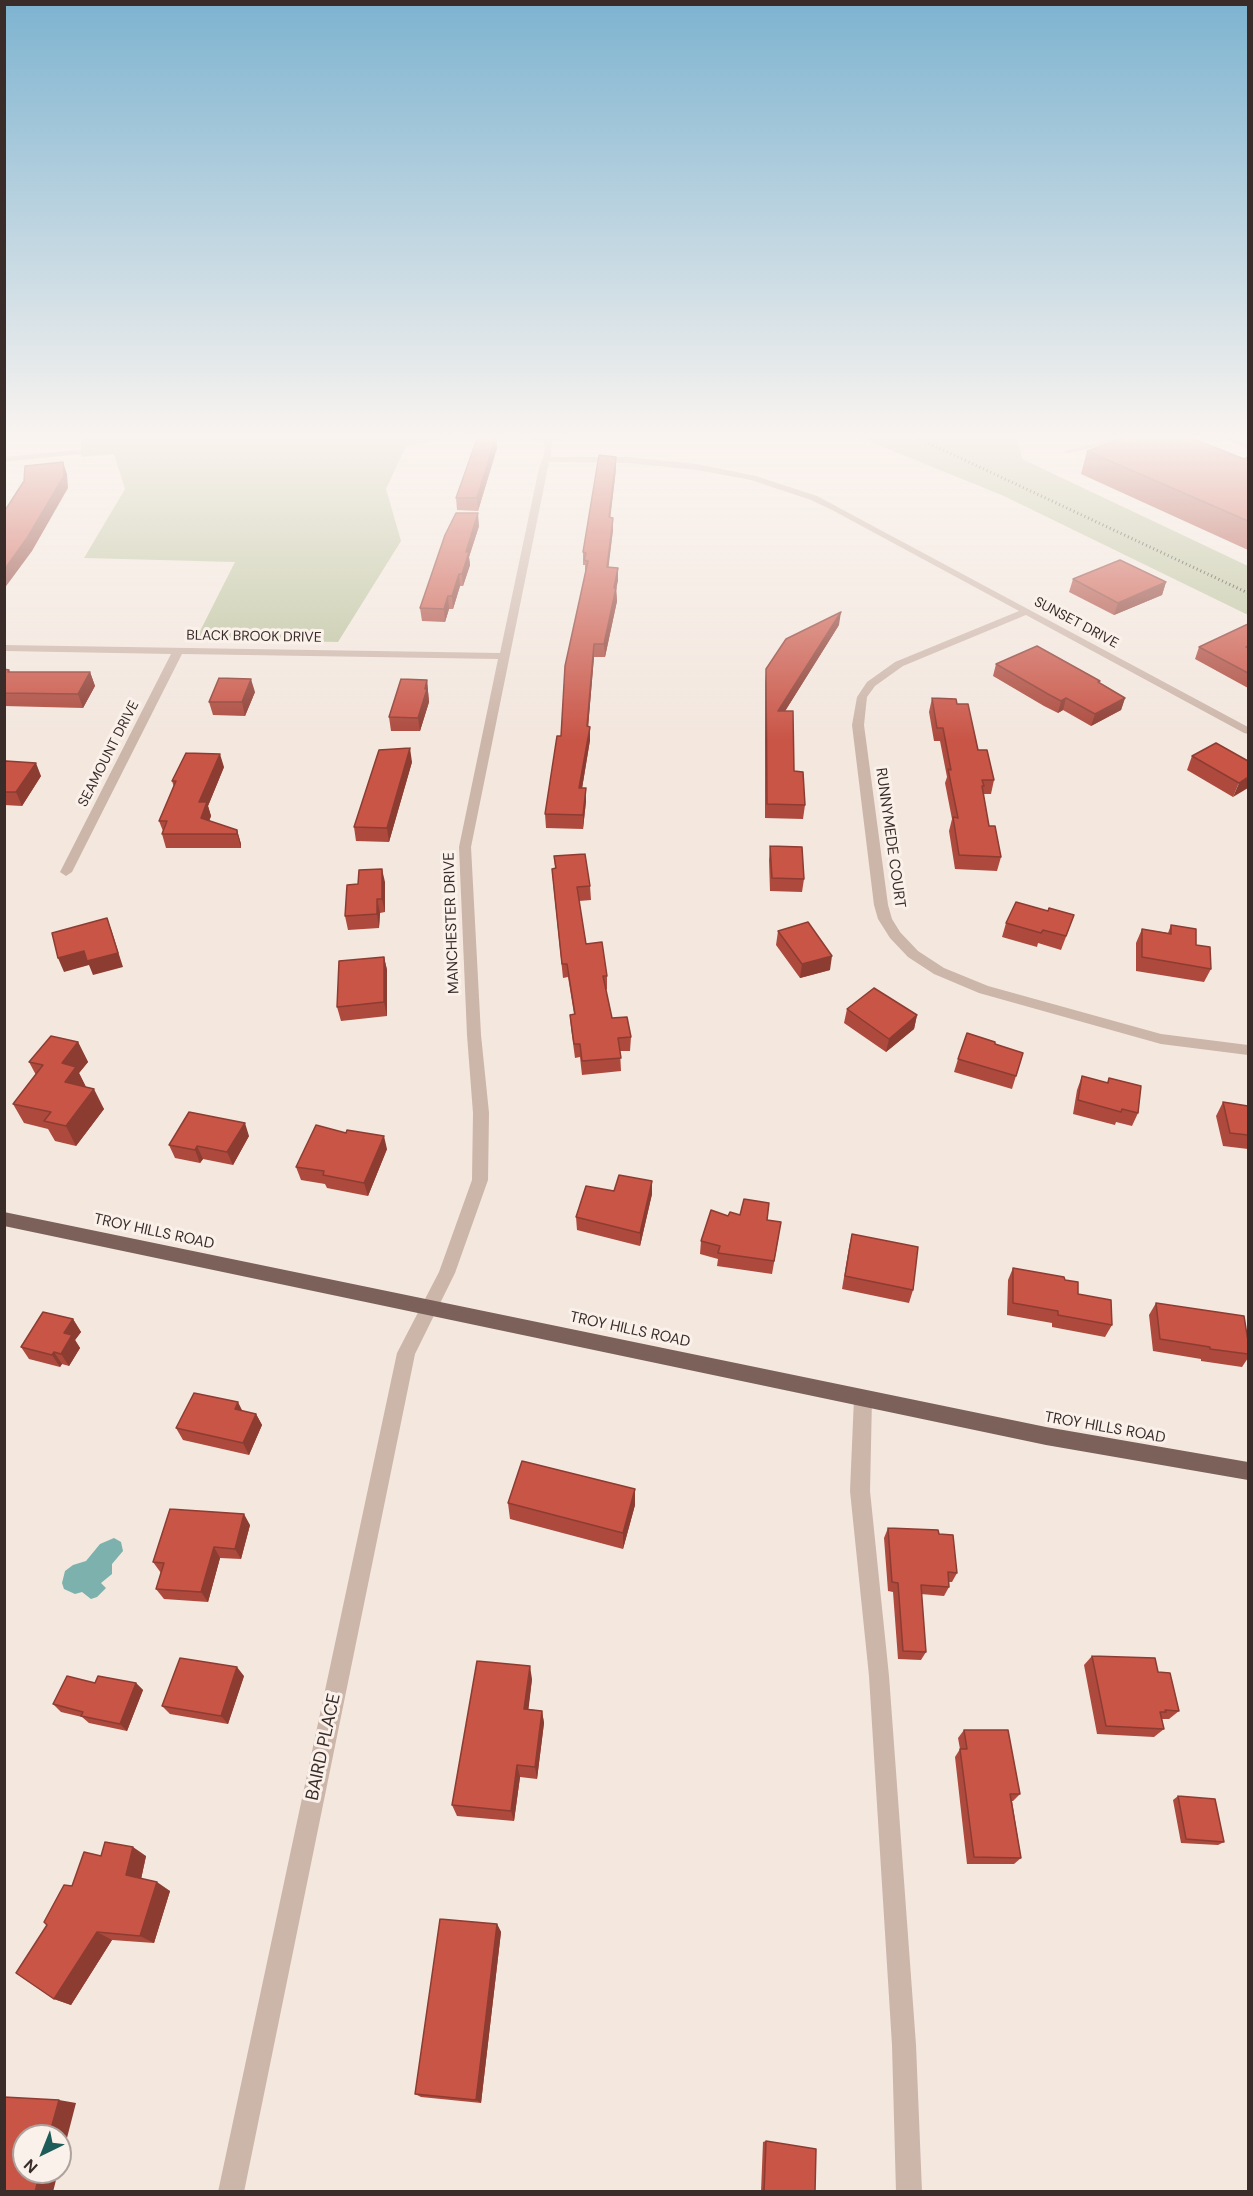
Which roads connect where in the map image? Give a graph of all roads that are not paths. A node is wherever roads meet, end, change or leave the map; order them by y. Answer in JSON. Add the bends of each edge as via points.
{"nodes":[{"id":1,"x":530,"y":535,"type":"edge"},
{"id":2,"x":886,"y":535,"type":"edge"},
{"id":3,"x":1026,"y":612,"type":"junction"},
{"id":4,"x":4,"y":648,"type":"edge"},
{"id":5,"x":178,"y":651,"type":"junction"},
{"id":6,"x":504,"y":656,"type":"junction"},
{"id":7,"x":1248,"y":731,"type":"edge"},
{"id":8,"x":66,"y":872,"type":"dead end"},
{"id":9,"x":1248,"y":1050,"type":"edge"},
{"id":10,"x":4,"y":1219,"type":"edge"},
{"id":11,"x":430,"y":1307,"type":"junction"},
{"id":12,"x":863,"y":1398,"type":"junction"},
{"id":13,"x":1248,"y":1471,"type":"edge"},
{"id":14,"x":231,"y":2192,"type":"edge"},
{"id":15,"x":909,"y":2192,"type":"edge"}],
"edges":[{"from":1,"to":6,"type":"street","name":"MANCHESTER DRIVE"},
{"from":2,"to":3,"type":"street","name":"SUNSET DRIVE"},
{"from":3,"to":7,"type":"street","name":"SUNSET DRIVE"},
{"from":3,"to":9,"type":"street","name":"RUNNYMEDE COURT","via":[[899,664],[871,684],[862,697],[858,725],[885,919],[913,954],[976,987],[1161,1039]]},
{"from":4,"to":5,"type":"street","name":"BLACK BROOK DRIVE"},
{"from":5,"to":6,"type":"street","name":"BLACK BROOK DRIVE"},
{"from":5,"to":8,"type":"street","name":"SEAMOUNT DRIVE"},
{"from":6,"to":11,"type":"street","name":"MANCHESTER DRIVE","via":[[465,847],[481,1113],[480,1180],[447,1273]]},
{"from":10,"to":11,"type":"main road","name":"TROY HILLS ROAD"},
{"from":11,"to":12,"type":"main road","name":"TROY HILLS ROAD"},
{"from":11,"to":14,"type":"street","name":"BAIRD PLACE","via":[[406,1353]]},
{"from":12,"to":13,"type":"main road","name":"TROY HILLS ROAD","via":[[1046,1436]]},
{"from":12,"to":15,"type":"street","via":[[860,1491],[879,1676],[904,2045]]}]}
